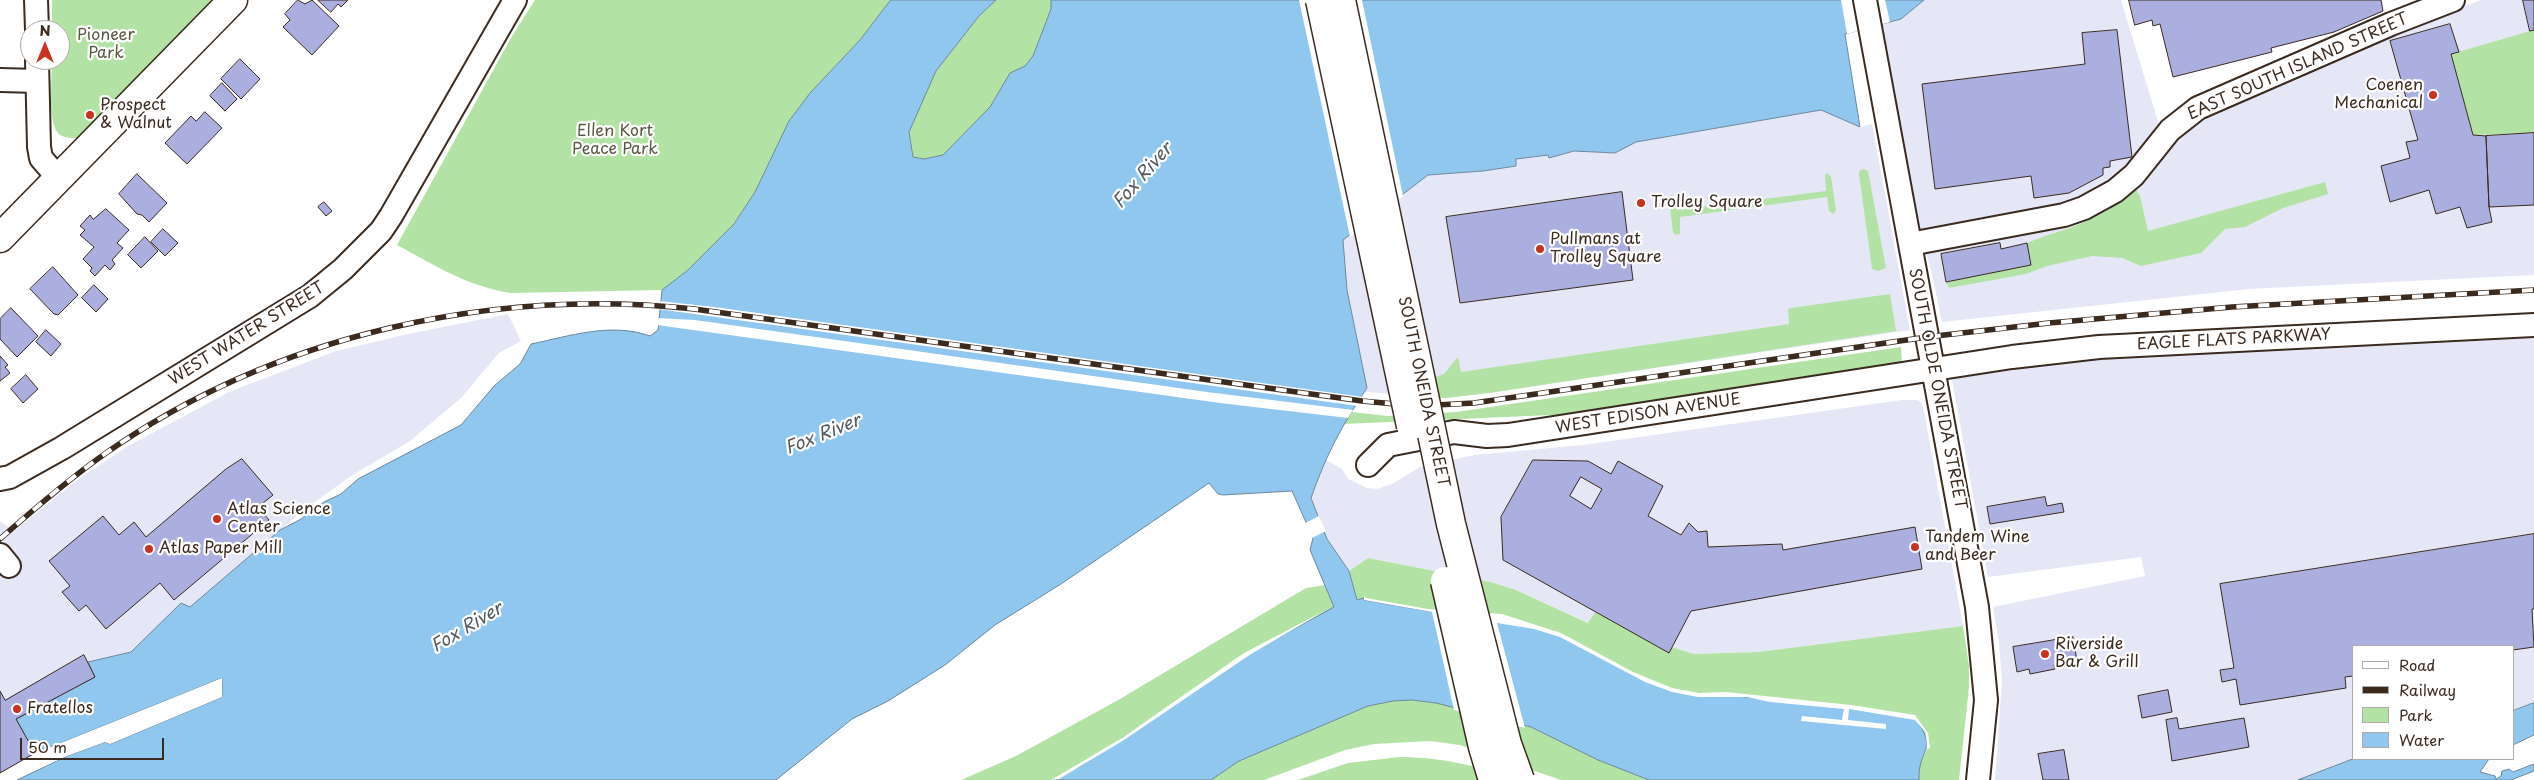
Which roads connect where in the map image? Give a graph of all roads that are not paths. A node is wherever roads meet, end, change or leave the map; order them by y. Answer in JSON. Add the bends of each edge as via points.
{"nodes":[{"id":1,"x":36,"y":0,"type":"edge"},
{"id":2,"x":233,"y":0,"type":"edge"},
{"id":3,"x":515,"y":0,"type":"edge"},
{"id":4,"x":1320,"y":0,"type":"edge"},
{"id":5,"x":1340,"y":0,"type":"edge"},
{"id":6,"x":1865,"y":0,"type":"edge"},
{"id":7,"x":2453,"y":0,"type":"edge"},
{"id":8,"x":36,"y":20,"type":"edge"},
{"id":9,"x":37,"y":70,"type":"edge"},
{"id":10,"x":0,"y":80,"type":"edge"},
{"id":11,"x":59,"y":180,"type":"junction"},
{"id":12,"x":0,"y":238,"type":"edge"},
{"id":13,"x":1910,"y":244,"type":"junction"},
{"id":14,"x":2534,"y":324,"type":"edge"},
{"id":15,"x":1935,"y":370,"type":"junction"},
{"id":16,"x":1368,"y":465,"type":"dead end"},
{"id":17,"x":0,"y":479,"type":"edge"},
{"id":18,"x":1494,"y":780,"type":"edge"},
{"id":19,"x":1520,"y":780,"type":"edge"},
{"id":20,"x":1978,"y":780,"type":"edge"}],
"edges":[{"from":1,"to":8,"type":"street"},
{"from":2,"to":11,"type":"main road"},
{"from":3,"to":17,"type":"street","name":"WEST WATER STREET","via":[[391,216],[381,231],[343,269],[324,286],[273,320],[62,448],[10,477]]},
{"from":4,"to":18,"type":"main road","name":"SOUTH ONEIDA STREET","bridge":true,"via":[[1440,560],[1483,748]]},
{"from":5,"to":19,"type":"main road","name":"SOUTH ONEIDA STREET","bridge":true,"via":[[1451,524],[1507,744]]},
{"from":6,"to":13,"type":"street","name":"SOUTH OLDE ONEIDA STREET"},
{"from":7,"to":13,"type":"street","name":"EAST SOUTH ISLAND STREET","via":[[2198,108],[2170,130],[2134,175],[2115,191],[2084,208],[2064,215]]},
{"from":9,"to":10,"type":"street"},
{"from":9,"to":11,"type":"street","via":[[37,136],[41,158]]},
{"from":11,"to":12,"type":"main road"},
{"from":13,"to":15,"type":"street","name":"SOUTH OLDE ONEIDA STREET"},
{"from":14,"to":15,"type":"street","name":"EAGLE FLATS PARKWAY","via":[[2099,347]]},
{"from":15,"to":16,"type":"street","name":"WEST EDISON AVENUE","via":[[1508,435],[1454,432],[1388,446]]},
{"from":15,"to":20,"type":"street","name":"SOUTH OLDE ONEIDA STREET","via":[[1977,607],[1985,675]]}]}
